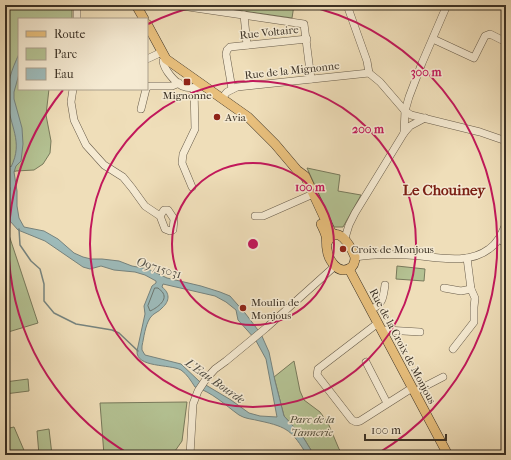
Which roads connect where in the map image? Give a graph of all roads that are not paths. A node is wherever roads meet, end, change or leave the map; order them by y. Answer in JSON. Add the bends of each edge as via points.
{"nodes":[{"id":1,"x":77,"y":5,"type":"edge"},
{"id":2,"x":136,"y":5,"type":"edge"},
{"id":3,"x":175,"y":5,"type":"edge"},
{"id":4,"x":347,"y":5,"type":"edge"},
{"id":5,"x":447,"y":5,"type":"edge"},
{"id":6,"x":244,"y":15,"type":"junction"},
{"id":7,"x":77,"y":18,"type":"edge"},
{"id":8,"x":143,"y":18,"type":"edge"},
{"id":9,"x":148,"y":26,"type":"edge"},
{"id":10,"x":306,"y":39,"type":"junction"},
{"id":11,"x":433,"y":39,"type":"junction"},
{"id":12,"x":506,"y":42,"type":"edge"},
{"id":13,"x":247,"y":46,"type":"junction"},
{"id":14,"x":164,"y":56,"type":"junction"},
{"id":15,"x":148,"y":60,"type":"edge"},
{"id":16,"x":369,"y":73,"type":"junction"},
{"id":17,"x":311,"y":79,"type":"junction"},
{"id":18,"x":179,"y":83,"type":"junction"},
{"id":19,"x":197,"y":86,"type":"junction"},
{"id":20,"x":148,"y":87,"type":"edge"},
{"id":21,"x":232,"y":89,"type":"junction"},
{"id":22,"x":73,"y":90,"type":"edge"},
{"id":23,"x":146,"y":90,"type":"edge"},
{"id":24,"x":222,"y":98,"type":"junction"},
{"id":25,"x":141,"y":109,"type":"dead end"},
{"id":26,"x":405,"y":111,"type":"junction"},
{"id":27,"x":425,"y":118,"type":"junction"},
{"id":28,"x":404,"y":133,"type":"junction"},
{"id":29,"x":506,"y":141,"type":"edge"},
{"id":30,"x":192,"y":187,"type":"dead end"},
{"id":31,"x":311,"y":195,"type":"junction"},
{"id":32,"x":160,"y":216,"type":"dead end"},
{"id":33,"x":255,"y":216,"type":"dead end"},
{"id":34,"x":506,"y":224,"type":"edge"},
{"id":35,"x":341,"y":237,"type":"junction"},
{"id":36,"x":499,"y":239,"type":"junction"},
{"id":37,"x":327,"y":244,"type":"junction"},
{"id":38,"x":506,"y":244,"type":"edge"},
{"id":39,"x":355,"y":257,"type":"junction"},
{"id":40,"x":467,"y":258,"type":"junction"},
{"id":41,"x":335,"y":266,"type":"junction"},
{"id":42,"x":349,"y":269,"type":"junction"},
{"id":43,"x":385,"y":285,"type":"dead end"},
{"id":44,"x":444,"y":288,"type":"dead end"},
{"id":45,"x":471,"y":289,"type":"junction"},
{"id":46,"x":371,"y":310,"type":"junction"},
{"id":47,"x":378,"y":323,"type":"junction"},
{"id":48,"x":382,"y":332,"type":"junction"},
{"id":49,"x":420,"y":332,"type":"dead end"},
{"id":50,"x":453,"y":349,"type":"dead end"},
{"id":51,"x":366,"y":362,"type":"dead end"},
{"id":52,"x":443,"y":377,"type":"dead end"},
{"id":53,"x":413,"y":390,"type":"junction"},
{"id":54,"x":387,"y":403,"type":"junction"},
{"id":55,"x":190,"y":455,"type":"edge"},
{"id":56,"x":448,"y":455,"type":"edge"}],
"edges":[{"from":1,"to":7,"type":"street"},
{"from":2,"to":8,"type":"main road"},
{"from":3,"to":6,"type":"street"},
{"from":4,"to":16,"type":"street"},
{"from":5,"to":11,"type":"street"},
{"from":6,"to":10,"type":"street","via":[[302,23]]},
{"from":6,"to":13,"type":"street"},
{"from":9,"to":14,"type":"main road"},
{"from":10,"to":13,"type":"street","name":"Rue Voltaire"},
{"from":10,"to":17,"type":"street"},
{"from":11,"to":12,"type":"street","via":[[474,58],[485,36],[490,34]]},
{"from":11,"to":26,"type":"street"},
{"from":13,"to":21,"type":"street","name":"Rue Voltaire","via":[[230,47],[227,50]]},
{"from":14,"to":15,"type":"street"},
{"from":14,"to":18,"type":"street","via":[[163,64]]},
{"from":14,"to":19,"type":"main road"},
{"from":16,"to":17,"type":"street","name":"Rue de la Mignonne"},
{"from":16,"to":26,"type":"street"},
{"from":17,"to":21,"type":"street","name":"Rue de la Mignonne"},
{"from":18,"to":19,"type":"street","via":[[185,87]]},
{"from":18,"to":20,"type":"street","via":[[172,86]]},
{"from":19,"to":24,"type":"main road"},
{"from":19,"to":30,"type":"street","via":[[195,129],[183,154],[182,163]]},
{"from":21,"to":24,"type":"street","name":"Rue de la Mignonne"},
{"from":22,"to":32,"type":"street","via":[[71,102],[74,120],[86,145],[104,165],[123,177],[145,206]]},
{"from":23,"to":25,"type":"street"},
{"from":24,"to":31,"type":"main road","via":[[253,121],[275,144],[297,170]]},
{"from":26,"to":27,"type":"street"},
{"from":26,"to":28,"type":"street"},
{"from":27,"to":28,"type":"street","via":[[410,126]]},
{"from":27,"to":29,"type":"street"},
{"from":28,"to":35,"type":"street"},
{"from":31,"to":33,"type":"street","via":[[263,216]]},
{"from":31,"to":35,"type":"main road","via":[[331,232]]},
{"from":31,"to":37,"type":"main road","via":[[326,234]]},
{"from":34,"to":36,"type":"street"},
{"from":35,"to":37,"type":"main road","via":[[331,238]]},
{"from":35,"to":39,"type":"main road"},
{"from":36,"to":38,"type":"street"},
{"from":36,"to":40,"type":"street","via":[[486,251]]},
{"from":37,"to":41,"type":"main road","via":[[327,250]]},
{"from":39,"to":40,"type":"street","via":[[409,255]]},
{"from":39,"to":42,"type":"main road","via":[[354,264]]},
{"from":40,"to":45,"type":"street"},
{"from":41,"to":42,"type":"main road","via":[[339,270]]},
{"from":41,"to":55,"type":"street","via":[[266,328],[215,369],[193,404]]},
{"from":42,"to":46,"type":"main road","name":"Rue de la Croix de Monjous"},
{"from":43,"to":46,"type":"street","via":[[383,299]]},
{"from":44,"to":45,"type":"street","via":[[461,291]]},
{"from":45,"to":50,"type":"street","via":[[475,298],[474,322]]},
{"from":46,"to":47,"type":"main road","name":"Rue de la Croix de Monjous"},
{"from":47,"to":48,"type":"main road","name":"Rue de la Croix de Monjous"},
{"from":47,"to":54,"type":"street","via":[[320,367],[317,373],[353,421],[360,421]]},
{"from":48,"to":49,"type":"street"},
{"from":48,"to":53,"type":"main road","name":"Rue de la Croix de Monjous"},
{"from":51,"to":54,"type":"street"},
{"from":52,"to":53,"type":"street"},
{"from":53,"to":54,"type":"street"},
{"from":53,"to":56,"type":"main road","name":"Rue de la Croix de Monjous"}]}
